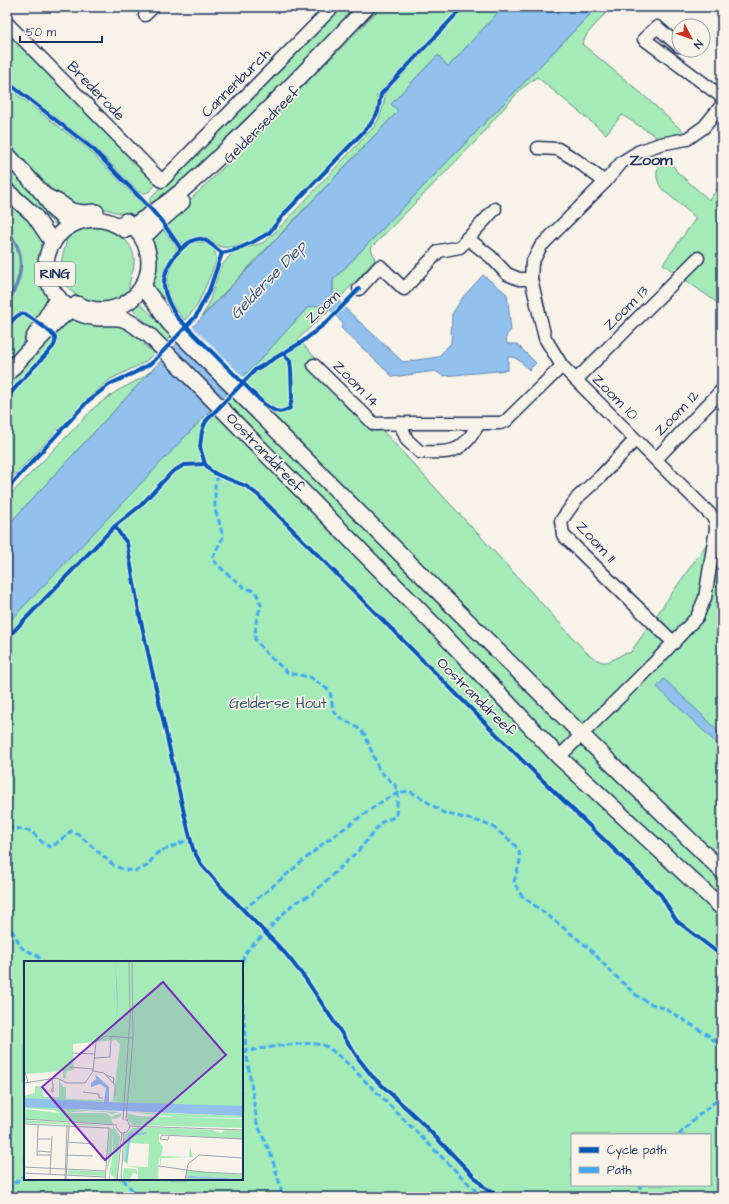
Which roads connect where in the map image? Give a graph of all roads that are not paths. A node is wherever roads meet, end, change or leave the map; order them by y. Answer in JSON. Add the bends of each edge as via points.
{"nodes":[{"id":1,"x":333,"y":7,"type":"edge"},
{"id":2,"x":367,"y":7,"type":"edge"},
{"id":3,"x":377,"y":7,"type":"edge"},
{"id":4,"x":7,"y":23,"type":"edge"},
{"id":5,"x":671,"y":39,"type":"edge"},
{"id":6,"x":675,"y":58,"type":"edge"},
{"id":7,"x":673,"y":61,"type":"junction"},
{"id":8,"x":722,"y":96,"type":"edge"},
{"id":9,"x":722,"y":105,"type":"edge"},
{"id":10,"x":538,"y":148,"type":"dead end"},
{"id":11,"x":7,"y":154,"type":"edge"},
{"id":12,"x":162,"y":181,"type":"joint"},
{"id":13,"x":605,"y":182,"type":"junction"},
{"id":14,"x":7,"y":191,"type":"edge"},
{"id":15,"x":495,"y":209,"type":"dead end"},
{"id":16,"x":74,"y":219,"type":"junction"},
{"id":17,"x":129,"y":228,"type":"junction"},
{"id":18,"x":143,"y":238,"type":"junction"},
{"id":19,"x":467,"y":238,"type":"junction"},
{"id":20,"x":56,"y":239,"type":"junction"},
{"id":21,"x":698,"y":258,"type":"dead end"},
{"id":22,"x":531,"y":279,"type":"junction"},
{"id":23,"x":140,"y":289,"type":"junction"},
{"id":24,"x":359,"y":289,"type":"dead end"},
{"id":25,"x":58,"y":297,"type":"junction"},
{"id":26,"x":74,"y":306,"type":"junction"},
{"id":27,"x":116,"y":312,"type":"junction"},
{"id":28,"x":24,"y":355,"type":"junction"},
{"id":29,"x":314,"y":365,"type":"dead end"},
{"id":30,"x":562,"y":366,"type":"junction"},
{"id":31,"x":7,"y":374,"type":"edge"},
{"id":32,"x":576,"y":380,"type":"junction"},
{"id":33,"x":722,"y":390,"type":"edge"},
{"id":34,"x":400,"y":423,"type":"junction"},
{"id":35,"x":479,"y":424,"type":"junction"},
{"id":36,"x":635,"y":440,"type":"junction"},
{"id":37,"x":656,"y":458,"type":"junction"},
{"id":38,"x":674,"y":642,"type":"junction"},
{"id":39,"x":582,"y":735,"type":"junction"},
{"id":40,"x":559,"y":757,"type":"junction"},
{"id":41,"x":722,"y":871,"type":"edge"},
{"id":42,"x":722,"y":908,"type":"edge"}],
"edges":[{"from":1,"to":12,"type":"street","name":"Cannenburch"},
{"from":2,"to":17,"type":"main road","name":"Geldersedreef","via":[[258,120],[194,180]]},
{"from":3,"to":18,"type":"main road","name":"Geldersedreef","via":[[264,124]]},
{"from":4,"to":12,"type":"street","name":"Brederode"},
{"from":5,"to":7,"type":"street","via":[[657,26],[644,39]]},
{"from":6,"to":7,"type":"street"},
{"from":7,"to":8,"type":"street"},
{"from":9,"to":13,"type":"street","name":"Zoom 10","via":[[704,128],[687,139],[660,144],[638,152],[622,162]]},
{"from":10,"to":13,"type":"street","via":[[558,149]]},
{"from":11,"to":16,"type":"main road","via":[[45,196],[71,211]]},
{"from":13,"to":22,"type":"street","name":"Zoom 10","via":[[541,246],[532,263]]},
{"from":14,"to":20,"type":"main road","via":[[34,215],[44,219]]},
{"from":15,"to":19,"type":"street"},
{"from":16,"to":17,"type":"main road","via":[[99,212],[107,213],[124,220]]},
{"from":16,"to":20,"type":"main road"},
{"from":17,"to":18,"type":"main road"},
{"from":17,"to":23,"type":"main road","via":[[139,248],[141,261],[136,288]]},
{"from":18,"to":23,"type":"main road","via":[[149,266]]},
{"from":19,"to":22,"type":"street","via":[[507,274],[519,279]]},
{"from":19,"to":24,"type":"street","via":[[460,246],[439,251],[404,289],[380,266]]},
{"from":20,"to":25,"type":"main road","number":"RING","via":[[47,261],[47,270],[48,279]]},
{"from":20,"to":26,"type":"main road","number":"RING","via":[[59,245],[54,263],[56,278],[62,292]]},
{"from":21,"to":32,"type":"street","name":"Zoom 13"},
{"from":22,"to":30,"type":"street","name":"Zoom 10","via":[[545,338]]},
{"from":23,"to":27,"type":"main road"},
{"from":23,"to":39,"type":"main road","name":"Oostranddreef","via":[[148,293],[166,320]]},
{"from":25,"to":26,"type":"main road","number":"RING"},
{"from":25,"to":28,"type":"main road"},
{"from":26,"to":27,"type":"main road","number":"RING","via":[[78,313],[92,317]]},
{"from":26,"to":28,"type":"main road"},
{"from":27,"to":40,"type":"main road","name":"Oostranddreef","number":"RING","via":[[152,338],[440,631]]},
{"from":28,"to":31,"type":"main road"},
{"from":29,"to":34,"type":"street","name":"Zoom 14","via":[[374,424]]},
{"from":30,"to":32,"type":"street","name":"Zoom 10"},
{"from":30,"to":35,"type":"street","name":"Zoom 14","via":[[506,421]]},
{"from":32,"to":36,"type":"street","name":"Zoom 10"},
{"from":33,"to":37,"type":"street","name":"Zoom 12"},
{"from":34,"to":35,"type":"street","name":"Zoom 14"},
{"from":34,"to":35,"type":"street","via":[[407,440],[420,452],[448,452],[458,449]]},
{"from":36,"to":37,"type":"street","name":"Zoom 10"},
{"from":36,"to":38,"type":"street","name":"Zoom 11","via":[[578,497],[561,521],[563,535]]},
{"from":37,"to":38,"type":"street","name":"Zoom 10","via":[[715,519],[716,529],[705,598],[697,617]]},
{"from":38,"to":39,"type":"street","name":"Zoom 10"},
{"from":39,"to":40,"type":"street"},
{"from":39,"to":41,"type":"main road","name":"Oostranddreef"},
{"from":40,"to":42,"type":"main road","name":"Oostranddreef","number":"RING"}]}
